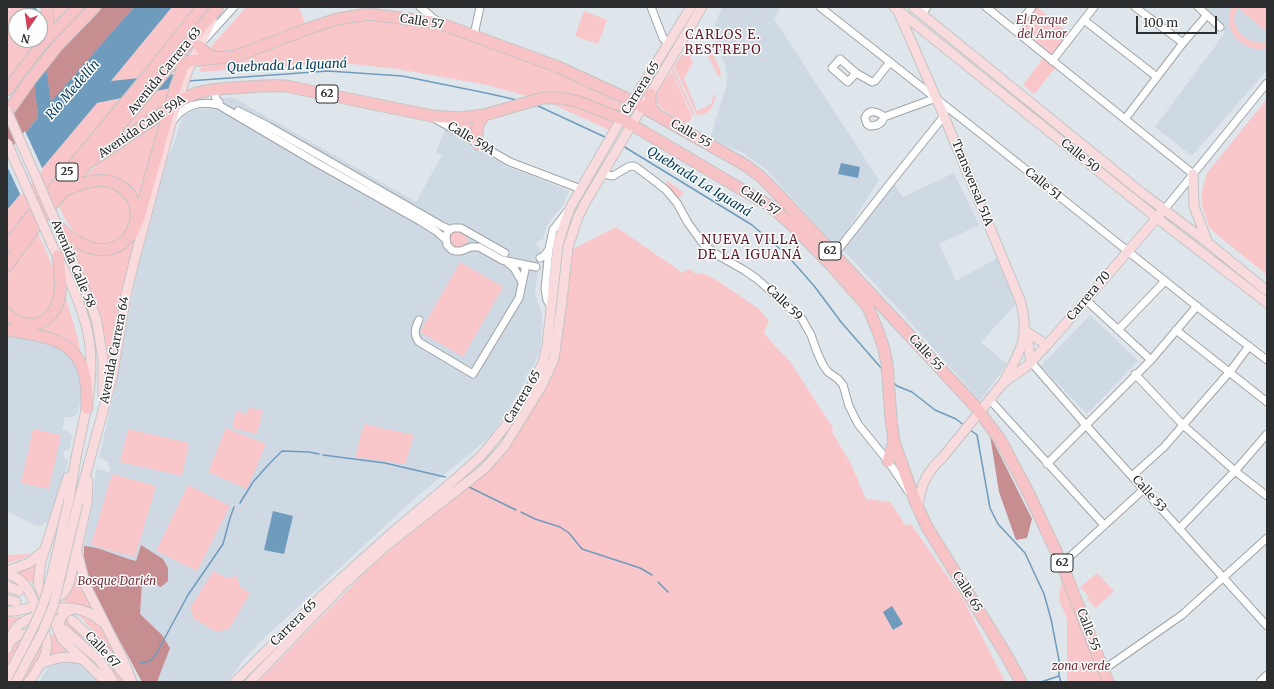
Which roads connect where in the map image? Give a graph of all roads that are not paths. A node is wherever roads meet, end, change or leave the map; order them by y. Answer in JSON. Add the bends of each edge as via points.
{"nodes":[{"id":1,"x":78,"y":7,"type":"edge"},
{"id":2,"x":95,"y":7,"type":"edge"},
{"id":3,"x":202,"y":7,"type":"edge"},
{"id":4,"x":218,"y":7,"type":"edge"},
{"id":5,"x":234,"y":7,"type":"edge"},
{"id":6,"x":420,"y":7,"type":"edge"},
{"id":7,"x":480,"y":7,"type":"edge"},
{"id":8,"x":651,"y":7,"type":"edge"},
{"id":9,"x":691,"y":7,"type":"edge"},
{"id":10,"x":702,"y":7,"type":"edge"},
{"id":11,"x":820,"y":7,"type":"edge"},
{"id":12,"x":913,"y":7,"type":"edge"},
{"id":13,"x":986,"y":7,"type":"edge"},
{"id":14,"x":1032,"y":7,"type":"edge"},
{"id":15,"x":1094,"y":7,"type":"edge"},
{"id":16,"x":1135,"y":7,"type":"edge"},
{"id":17,"x":1198,"y":7,"type":"edge"},
{"id":18,"x":896,"y":8,"type":"edge"},
{"id":19,"x":924,"y":10,"type":"edge"},
{"id":20,"x":906,"y":16,"type":"junction"},
{"id":21,"x":1207,"y":16,"type":"junction"},
{"id":22,"x":1084,"y":20,"type":"junction"},
{"id":23,"x":439,"y":23,"type":"junction"},
{"id":24,"x":1220,"y":27,"type":"dead end"},
{"id":25,"x":1014,"y":30,"type":"junction"},
{"id":26,"x":474,"y":35,"type":"junction"},
{"id":27,"x":48,"y":39,"type":"edge"},
{"id":28,"x":1183,"y":43,"type":"junction"},
{"id":29,"x":668,"y":44,"type":"junction"},
{"id":30,"x":199,"y":46,"type":"junction"},
{"id":31,"x":39,"y":48,"type":"edge"},
{"id":32,"x":219,"y":58,"type":"junction"},
{"id":33,"x":1052,"y":61,"type":"junction"},
{"id":34,"x":890,"y":62,"type":"junction"},
{"id":35,"x":188,"y":66,"type":"junction"},
{"id":36,"x":856,"y":72,"type":"dead end"},
{"id":37,"x":1157,"y":77,"type":"junction"},
{"id":38,"x":1267,"y":84,"type":"edge"},
{"id":39,"x":221,"y":89,"type":"junction"},
{"id":40,"x":7,"y":90,"type":"edge"},
{"id":41,"x":198,"y":92,"type":"junction"},
{"id":42,"x":650,"y":94,"type":"junction"},
{"id":43,"x":936,"y":98,"type":"junction"},
{"id":44,"x":174,"y":104,"type":"junction"},
{"id":45,"x":221,"y":104,"type":"junction"},
{"id":46,"x":637,"y":104,"type":"junction"},
{"id":47,"x":507,"y":108,"type":"joint"},
{"id":48,"x":7,"y":112,"type":"edge"},
{"id":49,"x":484,"y":115,"type":"junction"},
{"id":50,"x":658,"y":115,"type":"junction"},
{"id":51,"x":432,"y":116,"type":"junction"},
{"id":52,"x":944,"y":116,"type":"junction"},
{"id":53,"x":884,"y":117,"type":"dead end"},
{"id":54,"x":1125,"y":119,"type":"junction"},
{"id":55,"x":171,"y":126,"type":"junction"},
{"id":56,"x":624,"y":126,"type":"junction"},
{"id":57,"x":7,"y":143,"type":"edge"},
{"id":58,"x":478,"y":144,"type":"junction"},
{"id":59,"x":88,"y":163,"type":"junction"},
{"id":60,"x":592,"y":170,"type":"junction"},
{"id":61,"x":603,"y":172,"type":"junction"},
{"id":62,"x":1193,"y":174,"type":"junction"},
{"id":63,"x":581,"y":189,"type":"junction"},
{"id":64,"x":64,"y":191,"type":"junction"},
{"id":65,"x":590,"y":194,"type":"junction"},
{"id":66,"x":570,"y":208,"type":"junction"},
{"id":67,"x":1164,"y":210,"type":"junction"},
{"id":68,"x":1157,"y":218,"type":"junction"},
{"id":69,"x":57,"y":224,"type":"junction"},
{"id":70,"x":450,"y":230,"type":"junction"},
{"id":71,"x":467,"y":232,"type":"junction"},
{"id":72,"x":132,"y":234,"type":"junction"},
{"id":73,"x":445,"y":239,"type":"junction"},
{"id":74,"x":1207,"y":242,"type":"junction"},
{"id":75,"x":7,"y":247,"type":"edge"},
{"id":76,"x":466,"y":248,"type":"junction"},
{"id":77,"x":549,"y":249,"type":"junction"},
{"id":78,"x":1125,"y":249,"type":"junction"},
{"id":79,"x":505,"y":253,"type":"dead end"},
{"id":80,"x":834,"y":255,"type":"junction"},
{"id":81,"x":58,"y":256,"type":"junction"},
{"id":82,"x":540,"y":258,"type":"dead end"},
{"id":83,"x":506,"y":261,"type":"junction"},
{"id":84,"x":526,"y":264,"type":"junction"},
{"id":85,"x":7,"y":266,"type":"edge"},
{"id":86,"x":546,"y":277,"type":"junction"},
{"id":87,"x":1165,"y":281,"type":"junction"},
{"id":88,"x":522,"y":282,"type":"junction"},
{"id":89,"x":1267,"y":291,"type":"edge"},
{"id":90,"x":1086,"y":300,"type":"junction"},
{"id":91,"x":1267,"y":303,"type":"edge"},
{"id":92,"x":872,"y":304,"type":"junction"},
{"id":93,"x":1197,"y":306,"type":"junction"},
{"id":94,"x":551,"y":307,"type":"junction"},
{"id":95,"x":7,"y":313,"type":"edge"},
{"id":96,"x":419,"y":320,"type":"dead end"},
{"id":97,"x":7,"y":330,"type":"edge"},
{"id":98,"x":1024,"y":330,"type":"junction"},
{"id":99,"x":1118,"y":330,"type":"junction"},
{"id":100,"x":1176,"y":330,"type":"junction"},
{"id":101,"x":1047,"y":345,"type":"junction"},
{"id":102,"x":1249,"y":346,"type":"junction"},
{"id":103,"x":1151,"y":360,"type":"junction"},
{"id":104,"x":1267,"y":360,"type":"edge"},
{"id":105,"x":1031,"y":362,"type":"junction"},
{"id":106,"x":1230,"y":372,"type":"junction"},
{"id":107,"x":1135,"y":374,"type":"junction"},
{"id":108,"x":1003,"y":383,"type":"junction"},
{"id":109,"x":990,"y":400,"type":"junction"},
{"id":110,"x":1267,"y":402,"type":"edge"},
{"id":111,"x":87,"y":408,"type":"junction"},
{"id":112,"x":977,"y":416,"type":"junction"},
{"id":113,"x":99,"y":424,"type":"junction"},
{"id":114,"x":1086,"y":425,"type":"junction"},
{"id":115,"x":1183,"y":425,"type":"junction"},
{"id":116,"x":1267,"y":434,"type":"edge"},
{"id":117,"x":894,"y":442,"type":"junction"},
{"id":118,"x":76,"y":456,"type":"junction"},
{"id":119,"x":89,"y":460,"type":"junction"},
{"id":120,"x":888,"y":461,"type":"junction"},
{"id":121,"x":1047,"y":464,"type":"junction"},
{"id":122,"x":1236,"y":471,"type":"junction"},
{"id":123,"x":1132,"y":476,"type":"junction"},
{"id":124,"x":1144,"y":488,"type":"junction"},
{"id":125,"x":1267,"y":496,"type":"edge"},
{"id":126,"x":916,"y":505,"type":"junction"},
{"id":127,"x":1104,"y":525,"type":"junction"},
{"id":128,"x":1179,"y":528,"type":"junction"},
{"id":129,"x":1267,"y":538,"type":"edge"},
{"id":130,"x":44,"y":549,"type":"junction"},
{"id":131,"x":76,"y":549,"type":"junction"},
{"id":132,"x":41,"y":561,"type":"junction"},
{"id":133,"x":1062,"y":564,"type":"junction"},
{"id":134,"x":72,"y":570,"type":"junction"},
{"id":135,"x":7,"y":572,"type":"edge"},
{"id":136,"x":1224,"y":577,"type":"junction"},
{"id":137,"x":7,"y":586,"type":"edge"},
{"id":138,"x":22,"y":587,"type":"junction"},
{"id":139,"x":45,"y":602,"type":"junction"},
{"id":140,"x":35,"y":606,"type":"junction"},
{"id":141,"x":75,"y":609,"type":"junction"},
{"id":142,"x":8,"y":611,"type":"edge"},
{"id":143,"x":49,"y":611,"type":"junction"},
{"id":144,"x":38,"y":615,"type":"junction"},
{"id":145,"x":72,"y":620,"type":"dead end"},
{"id":146,"x":105,"y":626,"type":"junction"},
{"id":147,"x":1267,"y":626,"type":"edge"},
{"id":148,"x":62,"y":632,"type":"junction"},
{"id":149,"x":9,"y":645,"type":"edge"},
{"id":150,"x":44,"y":656,"type":"junction"},
{"id":151,"x":83,"y":660,"type":"junction"},
{"id":152,"x":40,"y":665,"type":"junction"},
{"id":153,"x":1104,"y":670,"type":"junction"},
{"id":154,"x":1267,"y":675,"type":"edge"},
{"id":155,"x":7,"y":678,"type":"edge"},
{"id":156,"x":16,"y":682,"type":"edge"},
{"id":157,"x":29,"y":682,"type":"edge"},
{"id":158,"x":106,"y":682,"type":"edge"},
{"id":159,"x":114,"y":682,"type":"edge"},
{"id":160,"x":131,"y":682,"type":"edge"},
{"id":161,"x":235,"y":682,"type":"edge"},
{"id":162,"x":250,"y":682,"type":"edge"},
{"id":163,"x":1021,"y":682,"type":"edge"},
{"id":164,"x":1108,"y":682,"type":"edge"},
{"id":165,"x":1260,"y":682,"type":"edge"}],
"edges":[{"from":1,"to":27,"type":"highway"},
{"from":2,"to":48,"type":"highway","via":[[50,55]]},
{"from":3,"to":75,"type":"highway","name":"Avenida Carrera 63","number":"25"},
{"from":4,"to":30,"type":"main road","name":"Avenida Carrera 64"},
{"from":4,"to":59,"type":"highway","name":"Avenida Carrera 63","number":"25"},
{"from":5,"to":30,"type":"street"},
{"from":6,"to":23,"type":"street"},
{"from":7,"to":26,"type":"street"},
{"from":8,"to":29,"type":"street"},
{"from":9,"to":29,"type":"main road","name":"Carrera 65"},
{"from":10,"to":42,"type":"main road","name":"Carrera 65"},
{"from":11,"to":34,"type":"street","name":"Calle 51"},
{"from":12,"to":19,"type":"main road","name":"Calle 50"},
{"from":13,"to":25,"type":"street"},
{"from":14,"to":25,"type":"street"},
{"from":15,"to":22,"type":"street"},
{"from":16,"to":28,"type":"street"},
{"from":17,"to":21,"type":"street"},
{"from":18,"to":20,"type":"main road","name":"Calle 50"},
{"from":18,"to":43,"type":"main road","name":"Transversal 51A"},
{"from":19,"to":20,"type":"main road","via":[[916,17]]},
{"from":19,"to":67,"type":"main road","name":"Calle 50"},
{"from":20,"to":68,"type":"main road","name":"Calle 50"},
{"from":21,"to":24,"type":"street"},
{"from":21,"to":28,"type":"street"},
{"from":22,"to":33,"type":"street"},
{"from":22,"to":37,"type":"street"},
{"from":23,"to":26,"type":"highway","name":"Calle 57","number":"62"},
{"from":23,"to":32,"type":"highway","name":"Calle 57","number":"62","via":[[369,14],[337,19],[241,55]]},
{"from":25,"to":33,"type":"street"},
{"from":26,"to":46,"type":"highway","name":"Calle 57","number":"62","via":[[558,66]]},
{"from":28,"to":37,"type":"street"},
{"from":29,"to":46,"type":"main road","name":"Carrera 65"},
{"from":30,"to":32,"type":"highway","via":[[208,55]]},
{"from":30,"to":35,"type":"main road","name":"Avenida Carrera 64"},
{"from":31,"to":40,"type":"highway"},
{"from":32,"to":35,"type":"highway","name":"Calle 57","number":"62"},
{"from":33,"to":54,"type":"street"},
{"from":34,"to":36,"type":"street","via":[[872,82]]},
{"from":34,"to":43,"type":"street","name":"Calle 51"},
{"from":35,"to":44,"type":"highway","name":"Avenida Carrera 64"},
{"from":37,"to":54,"type":"street"},
{"from":38,"to":62,"type":"street","name":"Carrera 70"},
{"from":39,"to":41,"type":"highway","name":"Avenida Calle 59A","number":"62"},
{"from":39,"to":45,"type":"street","via":[[215,95]]},
{"from":39,"to":51,"type":"highway","name":"Avenida Calle 59A","number":"62","via":[[286,86]]},
{"from":41,"to":44,"type":"highway","name":"Avenida Calle 59A","number":"62"},
{"from":41,"to":55,"type":"highway","via":[[183,104]]},
{"from":42,"to":46,"type":"main road","name":"Carrera 65"},
{"from":42,"to":50,"type":"highway","via":[[650,106]]},
{"from":43,"to":52,"type":"main road","name":"Transversal 51A"},
{"from":43,"to":53,"type":"street"},
{"from":43,"to":78,"type":"street","name":"Calle 51"},
{"from":44,"to":55,"type":"main road","name":"Avenida Carrera 64"},
{"from":44,"to":59,"type":"highway","name":"Avenida Calle 59A","number":"62"},
{"from":44,"to":72,"type":"highway"},
{"from":45,"to":55,"type":"street","via":[[205,103],[188,107],[177,116]]},
{"from":45,"to":70,"type":"street","via":[[268,126]]},
{"from":45,"to":73,"type":"street","via":[[317,163],[420,221]]},
{"from":46,"to":50,"type":"highway","name":"Calle 55","number":"62"},
{"from":46,"to":56,"type":"main road","name":"Carrera 65"},
{"from":47,"to":49,"type":"highway","name":"Calle 59A","number":"62"},
{"from":47,"to":56,"type":"highway","name":"Calle 57","number":"62","via":[[543,98],[562,98],[579,102]]},
{"from":48,"to":69,"type":"main road","name":"Avenida Calle 58","bridge":true},
{"from":49,"to":51,"type":"highway","name":"Calle 59A","number":"62","via":[[459,118]]},
{"from":49,"to":58,"type":"highway","via":[[477,128]]},
{"from":50,"to":80,"type":"highway","name":"Calle 55","number":"62","via":[[760,176]]},
{"from":51,"to":58,"type":"street","name":"Calle 59A"},
{"from":52,"to":80,"type":"street"},
{"from":52,"to":98,"type":"main road","name":"Transversal 51A","via":[[1020,300],[1024,314]]},
{"from":54,"to":62,"type":"street"},
{"from":55,"to":113,"type":"main road","name":"Avenida Carrera 64","via":[[126,295],[112,378]]},
{"from":56,"to":60,"type":"main road","name":"Carrera 65"},
{"from":56,"to":61,"type":"main road","name":"Carrera 65"},
{"from":56,"to":92,"type":"highway","name":"Calle 57","number":"62","via":[[776,210]]},
{"from":57,"to":81,"type":"main road","name":"Avenida Calle 58","bridge":true},
{"from":58,"to":63,"type":"street","name":"Calle 59A","via":[[515,164]]},
{"from":59,"to":64,"type":"highway","name":"Avenida Carrera 63","number":"25"},
{"from":60,"to":63,"type":"main road","name":"Carrera 65"},
{"from":60,"to":65,"type":"main road","via":[[584,190]]},
{"from":61,"to":65,"type":"main road","name":"Carrera 65"},
{"from":61,"to":120,"type":"street","name":"Calle 59","via":[[614,176],[628,167],[636,167],[666,190],[704,245],[757,279],[794,311],[806,325],[823,365],[843,385],[858,424]]},
{"from":62,"to":67,"type":"street","name":"Carrera 70"},
{"from":62,"to":74,"type":"main road","via":[[1194,206]]},
{"from":63,"to":66,"type":"main road","name":"Carrera 65"},
{"from":64,"to":72,"type":"highway","via":[[95,181],[105,181],[119,186],[127,192],[134,204],[136,220]]},
{"from":64,"to":85,"type":"highway","name":"Avenida Carrera 63","number":"25"},
{"from":65,"to":162,"type":"main road","name":"Carrera 65","via":[[578,217],[568,247],[556,348],[551,367],[504,447],[484,469],[386,546],[344,584]]},
{"from":66,"to":77,"type":"street","via":[[553,230]]},
{"from":66,"to":94,"type":"main road","name":"Carrera 65","via":[[558,245]]},
{"from":67,"to":68,"type":"main road","name":"Carrera 70"},
{"from":67,"to":74,"type":"main road","name":"Calle 50"},
{"from":68,"to":78,"type":"main road","name":"Carrera 70"},
{"from":68,"to":91,"type":"main road","name":"Calle 50"},
{"from":69,"to":72,"type":"highway","via":[[77,242],[99,250],[118,247]]},
{"from":69,"to":113,"type":"main road","name":"Avenida Calle 58","via":[[92,307],[100,334],[104,371]]},
{"from":70,"to":71,"type":"street","via":[[459,227]]},
{"from":70,"to":73,"type":"street"},
{"from":71,"to":76,"type":"street","via":[[470,240]]},
{"from":71,"to":79,"type":"street"},
{"from":73,"to":76,"type":"street","via":[[452,250],[458,252]]},
{"from":74,"to":89,"type":"main road","name":"Calle 50"},
{"from":76,"to":83,"type":"street","via":[[479,247]]},
{"from":77,"to":82,"type":"street"},
{"from":77,"to":86,"type":"street"},
{"from":78,"to":87,"type":"street","name":"Calle 51"},
{"from":78,"to":90,"type":"main road","name":"Carrera 70"},
{"from":80,"to":92,"type":"highway","name":"Calle 55","number":"62"},
{"from":81,"to":95,"type":"highway","via":[[61,290],[58,302],[47,319],[34,324],[18,322]]},
{"from":81,"to":111,"type":"main road","name":"Avenida Calle 58","via":[[80,304],[88,330],[92,371]]},
{"from":83,"to":84,"type":"street"},
{"from":83,"to":88,"type":"street","via":[[514,268]]},
{"from":84,"to":86,"type":"street","via":[[537,267]]},
{"from":84,"to":88,"type":"street"},
{"from":86,"to":94,"type":"street","via":[[546,296]]},
{"from":87,"to":93,"type":"street","name":"Calle 51"},
{"from":87,"to":99,"type":"street"},
{"from":88,"to":96,"type":"street","via":[[519,298],[473,374],[419,342],[415,327]]},
{"from":90,"to":99,"type":"street"},
{"from":90,"to":101,"type":"main road","name":"Carrera 70"},
{"from":92,"to":112,"type":"highway","name":"Calle 55","number":"62"},
{"from":92,"to":117,"type":"highway","name":"Calle 57","number":"62","via":[[887,364]]},
{"from":93,"to":100,"type":"street"},
{"from":93,"to":102,"type":"street","name":"Calle 51"},
{"from":94,"to":161,"type":"main road","name":"Carrera 65","via":[[547,346],[541,369],[491,446],[324,594]]},
{"from":97,"to":111,"type":"highway","via":[[50,338],[69,348],[78,358],[84,372]]},
{"from":98,"to":101,"type":"main road"},
{"from":98,"to":105,"type":"main road","name":"Transversal 51A","via":[[1029,341]]},
{"from":98,"to":108,"type":"main road","via":[[1021,350]]},
{"from":99,"to":103,"type":"street"},
{"from":100,"to":103,"type":"street"},
{"from":100,"to":106,"type":"street"},
{"from":101,"to":105,"type":"main road","name":"Carrera 70"},
{"from":102,"to":104,"type":"street","name":"Calle 51"},
{"from":102,"to":106,"type":"street"},
{"from":103,"to":107,"type":"street"},
{"from":105,"to":108,"type":"main road","name":"Carrera 70"},
{"from":105,"to":114,"type":"street","name":"Calle 53"},
{"from":106,"to":110,"type":"street"},
{"from":106,"to":115,"type":"street"},
{"from":107,"to":114,"type":"street"},
{"from":107,"to":115,"type":"street"},
{"from":108,"to":109,"type":"main road","name":"Carrera 70"},
{"from":109,"to":112,"type":"main road","name":"Carrera 70"},
{"from":109,"to":121,"type":"street"},
{"from":111,"to":118,"type":"main road","name":"Avenida Carrera 64"},
{"from":112,"to":126,"type":"main road","name":"Carrera 70","via":[[934,465],[925,480]]},
{"from":112,"to":133,"type":"highway","name":"Calle 55","number":"62","via":[[1006,449]]},
{"from":113,"to":119,"type":"main road","name":"Avenida Carrera 64"},
{"from":114,"to":121,"type":"street"},
{"from":114,"to":123,"type":"street","name":"Calle 53"},
{"from":115,"to":122,"type":"street"},
{"from":115,"to":123,"type":"street","via":[[1164,447]]},
{"from":116,"to":122,"type":"street"},
{"from":117,"to":120,"type":"highway"},
{"from":117,"to":126,"type":"highway","name":"Calle 57","number":"62"},
{"from":118,"to":130,"type":"main road"},
{"from":118,"to":155,"type":"main road","name":"Avenida Carrera 64","bridge":true,"via":[[46,596]]},
{"from":119,"to":131,"type":"main road","via":[[87,503]]},
{"from":119,"to":156,"type":"main road","name":"Avenida Carrera 64","bridge":true,"via":[[53,607]]},
{"from":120,"to":126,"type":"street","name":"Calle 59"},
{"from":121,"to":127,"type":"street"},
{"from":122,"to":125,"type":"street"},
{"from":122,"to":128,"type":"street"},
{"from":123,"to":124,"type":"street","name":"Calle 53"},
{"from":124,"to":127,"type":"street"},
{"from":124,"to":128,"type":"street","name":"Calle 53"},
{"from":126,"to":163,"type":"highway","name":"Calle 65","number":"62"},
{"from":127,"to":133,"type":"street"},
{"from":128,"to":136,"type":"street","name":"Calle 53"},
{"from":129,"to":136,"type":"street"},
{"from":130,"to":132,"type":"main road"},
{"from":130,"to":135,"type":"main road","via":[[29,563]]},
{"from":131,"to":134,"type":"main road"},
{"from":131,"to":146,"type":"main road","via":[[86,586]]},
{"from":132,"to":134,"type":"main road","via":[[43,575],[51,583],[63,582]]},
{"from":132,"to":139,"type":"main road","via":[[38,583]]},
{"from":133,"to":153,"type":"highway","name":"Calle 55","number":"62"},
{"from":134,"to":139,"type":"main road","via":[[64,592]]},
{"from":135,"to":138,"type":"main road","via":[[19,578]]},
{"from":136,"to":147,"type":"street","name":"Calle 53"},
{"from":136,"to":153,"type":"street","via":[[1196,604]]},
{"from":137,"to":138,"type":"main road"},
{"from":138,"to":140,"type":"main road","via":[[29,591]]},
{"from":138,"to":142,"type":"main road","via":[[27,593],[24,602],[18,608]]},
{"from":139,"to":140,"type":"main road"},
{"from":139,"to":143,"type":"main road"},
{"from":140,"to":142,"type":"main road"},
{"from":140,"to":144,"type":"main road"},
{"from":141,"to":143,"type":"main road","via":[[60,608]]},
{"from":141,"to":146,"type":"main road","via":[[91,614]]},
{"from":141,"to":148,"type":"main road","via":[[67,611],[61,617],[58,627]]},
{"from":143,"to":144,"type":"main road"},
{"from":143,"to":148,"type":"main road"},
{"from":144,"to":149,"type":"main road","via":[[20,624]]},
{"from":144,"to":150,"type":"main road","via":[[47,641]]},
{"from":145,"to":160,"type":"main road","name":"Calle 67","via":[[105,651]]},
{"from":146,"to":160,"type":"main road","via":[[126,666]]},
{"from":148,"to":151,"type":"main road","via":[[67,645]]},
{"from":148,"to":159,"type":"main road","name":"Calle 67","via":[[100,662]]},
{"from":149,"to":150,"type":"main road","via":[[17,635],[32,635],[40,641]]},
{"from":150,"to":152,"type":"main road"},
{"from":151,"to":152,"type":"main road","via":[[61,657]]},
{"from":151,"to":158,"type":"main road"},
{"from":152,"to":157,"type":"main road"},
{"from":153,"to":164,"type":"highway","name":"Calle 55","number":"62"},
{"from":154,"to":165,"type":"street"}]}
